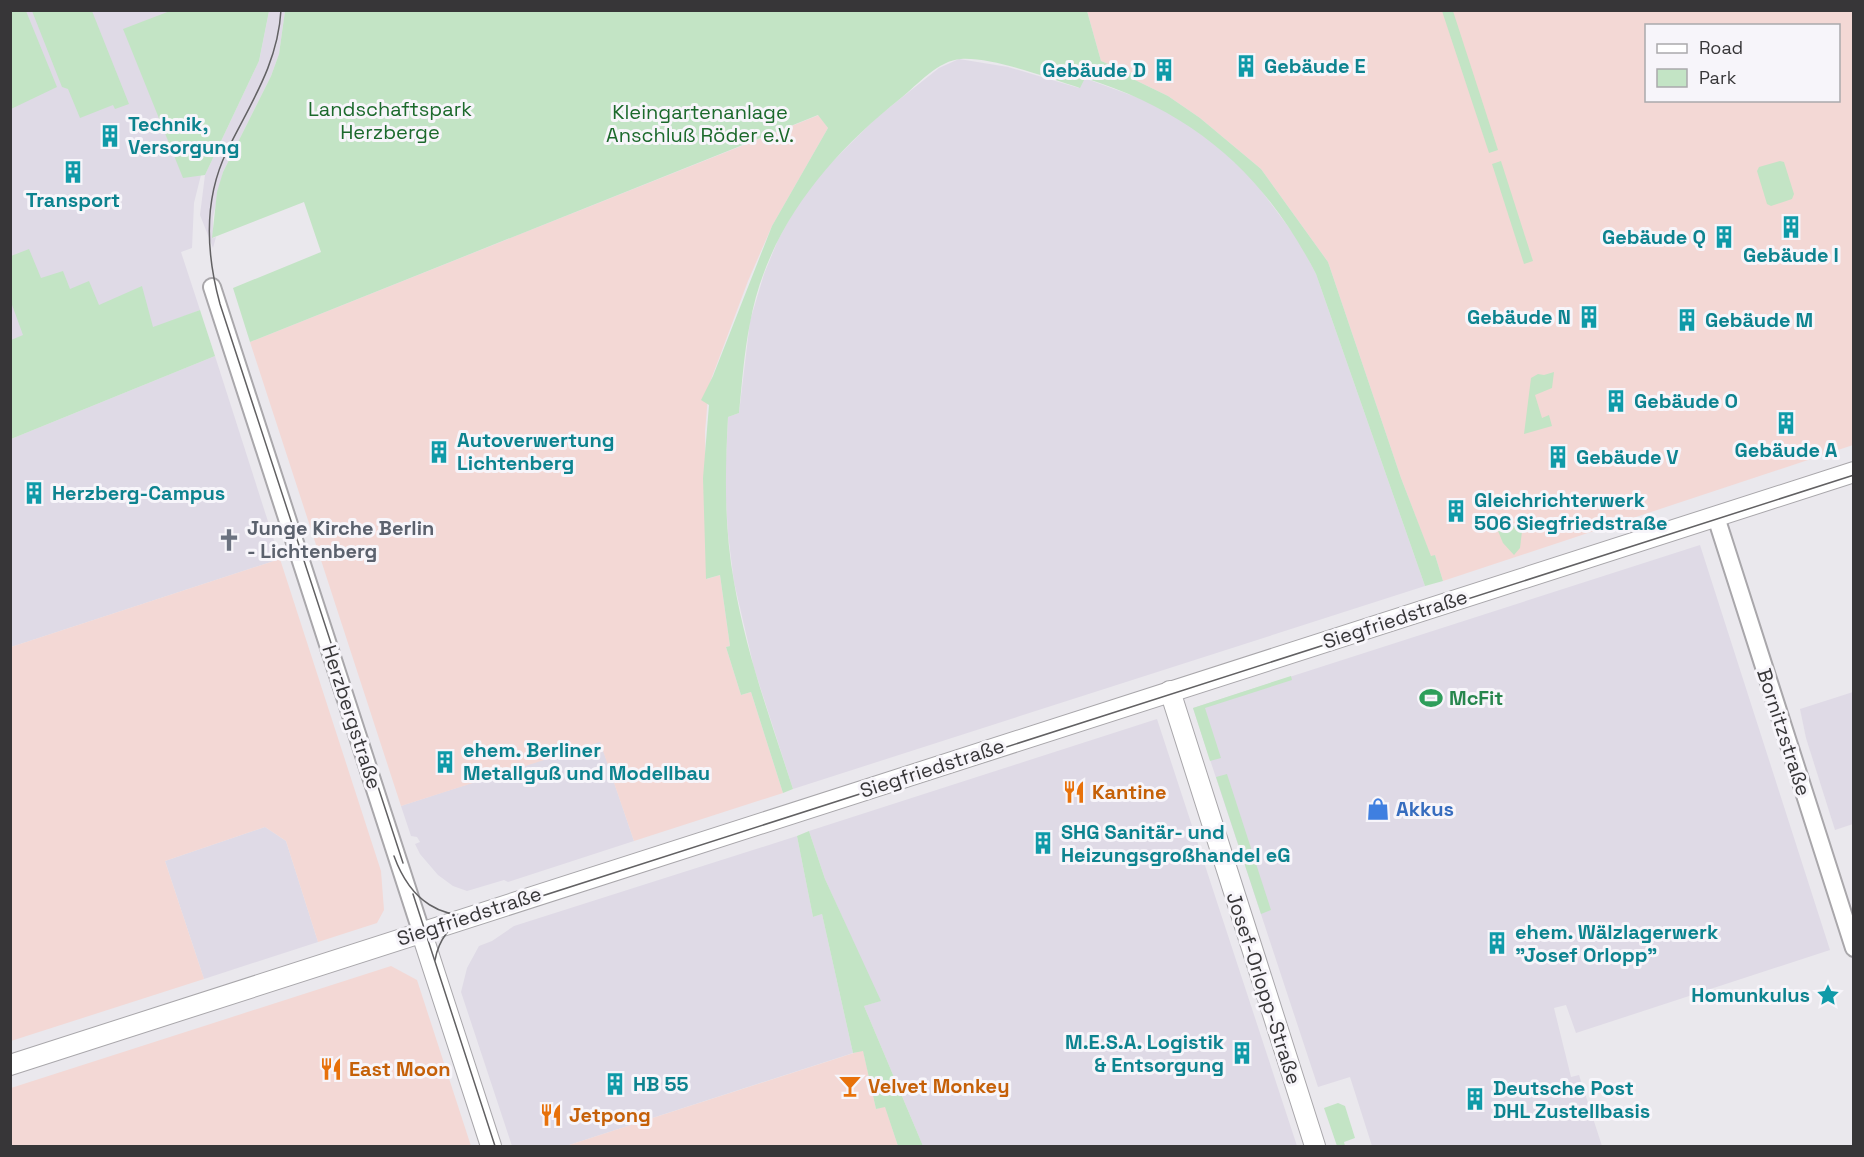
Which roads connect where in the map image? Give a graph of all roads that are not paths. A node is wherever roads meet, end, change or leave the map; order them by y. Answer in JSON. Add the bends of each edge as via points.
{"nodes":[{"id":1,"x":212,"y":287,"type":"dead end"},
{"id":2,"x":1854,"y":472,"type":"edge"},
{"id":3,"x":1716,"y":517,"type":"junction"},
{"id":4,"x":1170,"y":692,"type":"junction"},
{"id":5,"x":422,"y":931,"type":"junction"},
{"id":6,"x":1854,"y":948,"type":"edge"},
{"id":7,"x":10,"y":1065,"type":"edge"},
{"id":8,"x":491,"y":1146,"type":"edge"},
{"id":9,"x":1315,"y":1146,"type":"edge"}],
"edges":[{"from":1,"to":5,"type":"street","name":"Herzbergstraße"},
{"from":2,"to":3,"type":"street","name":"Siegfriedstraße"},
{"from":3,"to":4,"type":"street","name":"Siegfriedstraße"},
{"from":3,"to":6,"type":"street","name":"Bornitzstraße"},
{"from":4,"to":5,"type":"street","name":"Siegfriedstraße"},
{"from":4,"to":9,"type":"street","name":"Josef-Orlopp-Straße"},
{"from":5,"to":7,"type":"street","name":"Siegfriedstraße"},
{"from":5,"to":8,"type":"street","name":"Herzbergstraße"}]}
